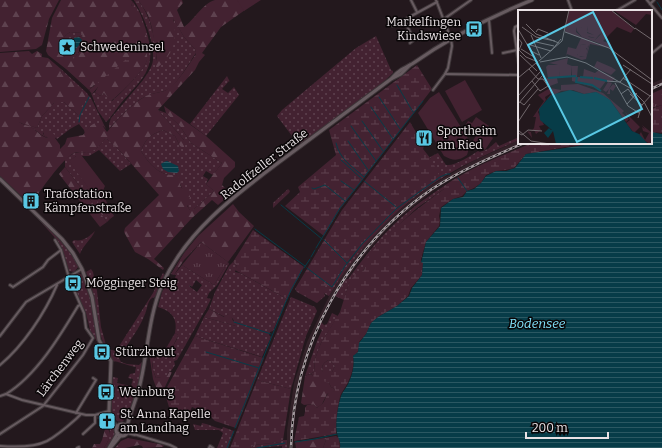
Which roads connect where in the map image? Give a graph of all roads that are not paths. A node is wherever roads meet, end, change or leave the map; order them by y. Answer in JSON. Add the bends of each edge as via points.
{"nodes":[{"id":1,"x":411,"y":0,"type":"edge"},
{"id":2,"x":471,"y":0,"type":"edge"},
{"id":3,"x":532,"y":0,"type":"edge"},
{"id":4,"x":568,"y":0,"type":"edge"},
{"id":5,"x":635,"y":0,"type":"edge"},
{"id":6,"x":647,"y":0,"type":"edge"},
{"id":7,"x":654,"y":0,"type":"edge"},
{"id":8,"x":436,"y":1,"type":"edge"},
{"id":9,"x":650,"y":4,"type":"junction"},
{"id":10,"x":572,"y":10,"type":"edge"},
{"id":11,"x":618,"y":10,"type":"edge"},
{"id":12,"x":417,"y":12,"type":"junction"},
{"id":13,"x":662,"y":18,"type":"edge"},
{"id":14,"x":444,"y":19,"type":"junction"},
{"id":15,"x":488,"y":19,"type":"junction"},
{"id":16,"x":404,"y":20,"type":"junction"},
{"id":17,"x":393,"y":26,"type":"dead end"},
{"id":18,"x":518,"y":26,"type":"edge"},
{"id":19,"x":451,"y":39,"type":"junction"},
{"id":20,"x":410,"y":43,"type":"dead end"},
{"id":21,"x":662,"y":46,"type":"edge"},
{"id":22,"x":516,"y":50,"type":"junction"},
{"id":23,"x":492,"y":52,"type":"dead end"},
{"id":24,"x":503,"y":53,"type":"dead end"},
{"id":25,"x":652,"y":53,"type":"edge"},
{"id":26,"x":518,"y":60,"type":"edge"},
{"id":27,"x":445,"y":74,"type":"junction"},
{"id":28,"x":518,"y":75,"type":"edge"},
{"id":29,"x":433,"y":90,"type":"dead end"},
{"id":30,"x":0,"y":178,"type":"edge"},
{"id":31,"x":55,"y":240,"type":"dead end"},
{"id":32,"x":61,"y":250,"type":"junction"},
{"id":33,"x":82,"y":269,"type":"junction"},
{"id":34,"x":69,"y":276,"type":"junction"},
{"id":35,"x":165,"y":279,"type":"junction"},
{"id":36,"x":170,"y":279,"type":"dead end"},
{"id":37,"x":57,"y":284,"type":"junction"},
{"id":38,"x":10,"y":285,"type":"dead end"},
{"id":39,"x":80,"y":305,"type":"junction"},
{"id":40,"x":0,"y":336,"type":"edge"},
{"id":41,"x":0,"y":365,"type":"edge"},
{"id":42,"x":93,"y":378,"type":"dead end"},
{"id":43,"x":6,"y":394,"type":"junction"},
{"id":44,"x":0,"y":396,"type":"edge"},
{"id":45,"x":43,"y":406,"type":"junction"},
{"id":46,"x":109,"y":411,"type":"junction"},
{"id":47,"x":76,"y":413,"type":"junction"},
{"id":48,"x":81,"y":414,"type":"junction"},
{"id":49,"x":95,"y":415,"type":"junction"},
{"id":50,"x":118,"y":426,"type":"junction"},
{"id":51,"x":126,"y":428,"type":"junction"},
{"id":52,"x":0,"y":434,"type":"edge"},
{"id":53,"x":83,"y":434,"type":"dead end"},
{"id":54,"x":119,"y":434,"type":"junction"},
{"id":55,"x":0,"y":446,"type":"edge"},
{"id":56,"x":109,"y":448,"type":"edge"},
{"id":57,"x":176,"y":448,"type":"edge"},
{"id":58,"x":208,"y":448,"type":"edge"},
{"id":59,"x":213,"y":448,"type":"edge"}],
"edges":[{"from":1,"to":12,"type":"street"},
{"from":2,"to":14,"type":"street"},
{"from":3,"to":15,"type":"street","name":"Radolfzeller Straße"},
{"from":4,"to":10,"type":"street"},
{"from":5,"to":11,"type":"street"},
{"from":6,"to":9,"type":"street"},
{"from":7,"to":9,"type":"street"},
{"from":8,"to":12,"type":"street"},
{"from":8,"to":14,"type":"street"},
{"from":9,"to":13,"type":"street"},
{"from":12,"to":16,"type":"street"},
{"from":14,"to":19,"type":"street"},
{"from":15,"to":19,"type":"street","name":"Radolfzeller Straße"},
{"from":15,"to":23,"type":"street"},
{"from":16,"to":17,"type":"street"},
{"from":16,"to":20,"type":"street","via":[[414,40]]},
{"from":18,"to":22,"type":"street","via":[[515,27]]},
{"from":19,"to":27,"type":"street","via":[[452,46]]},
{"from":19,"to":35,"type":"street","name":"Radolfzeller Straße","via":[[410,65],[222,207],[187,243]]},
{"from":21,"to":25,"type":"street"},
{"from":22,"to":24,"type":"street"},
{"from":22,"to":26,"type":"street"},
{"from":27,"to":28,"type":"street"},
{"from":27,"to":29,"type":"street"},
{"from":30,"to":33,"type":"street","via":[[62,239]]},
{"from":31,"to":32,"type":"street"},
{"from":32,"to":34,"type":"street"},
{"from":32,"to":38,"type":"street","via":[[43,267],[13,287]]},
{"from":33,"to":34,"type":"street"},
{"from":33,"to":46,"type":"street","via":[[92,297],[99,340],[110,361]]},
{"from":34,"to":37,"type":"street"},
{"from":34,"to":39,"type":"street"},
{"from":35,"to":36,"type":"street"},
{"from":35,"to":51,"type":"street","name":"Radolfzeller Straße","via":[[158,294],[137,397]]},
{"from":37,"to":40,"type":"street","via":[[26,302]]},
{"from":37,"to":41,"type":"street","via":[[30,331],[11,357]]},
{"from":39,"to":43,"type":"street","via":[[31,373]]},
{"from":39,"to":45,"type":"street","name":"Lärchenweg","via":[[86,328],[93,338],[83,355]]},
{"from":42,"to":47,"type":"street","via":[[96,380]]},
{"from":43,"to":44,"type":"street"},
{"from":43,"to":45,"type":"street"},
{"from":45,"to":47,"type":"street"},
{"from":45,"to":52,"type":"street","name":"Lärchenweg"},
{"from":46,"to":49,"type":"street"},
{"from":46,"to":50,"type":"street","via":[[112,420]]},
{"from":47,"to":48,"type":"street"},
{"from":48,"to":49,"type":"street"},
{"from":48,"to":55,"type":"street","via":[[42,443]]},
{"from":49,"to":53,"type":"street","via":[[96,422]]},
{"from":50,"to":51,"type":"street"},
{"from":50,"to":54,"type":"street"},
{"from":51,"to":54,"type":"street"},
{"from":51,"to":57,"type":"street","via":[[137,435]]},
{"from":54,"to":56,"type":"street"},
{"from":58,"to":59,"type":"street"}]}
